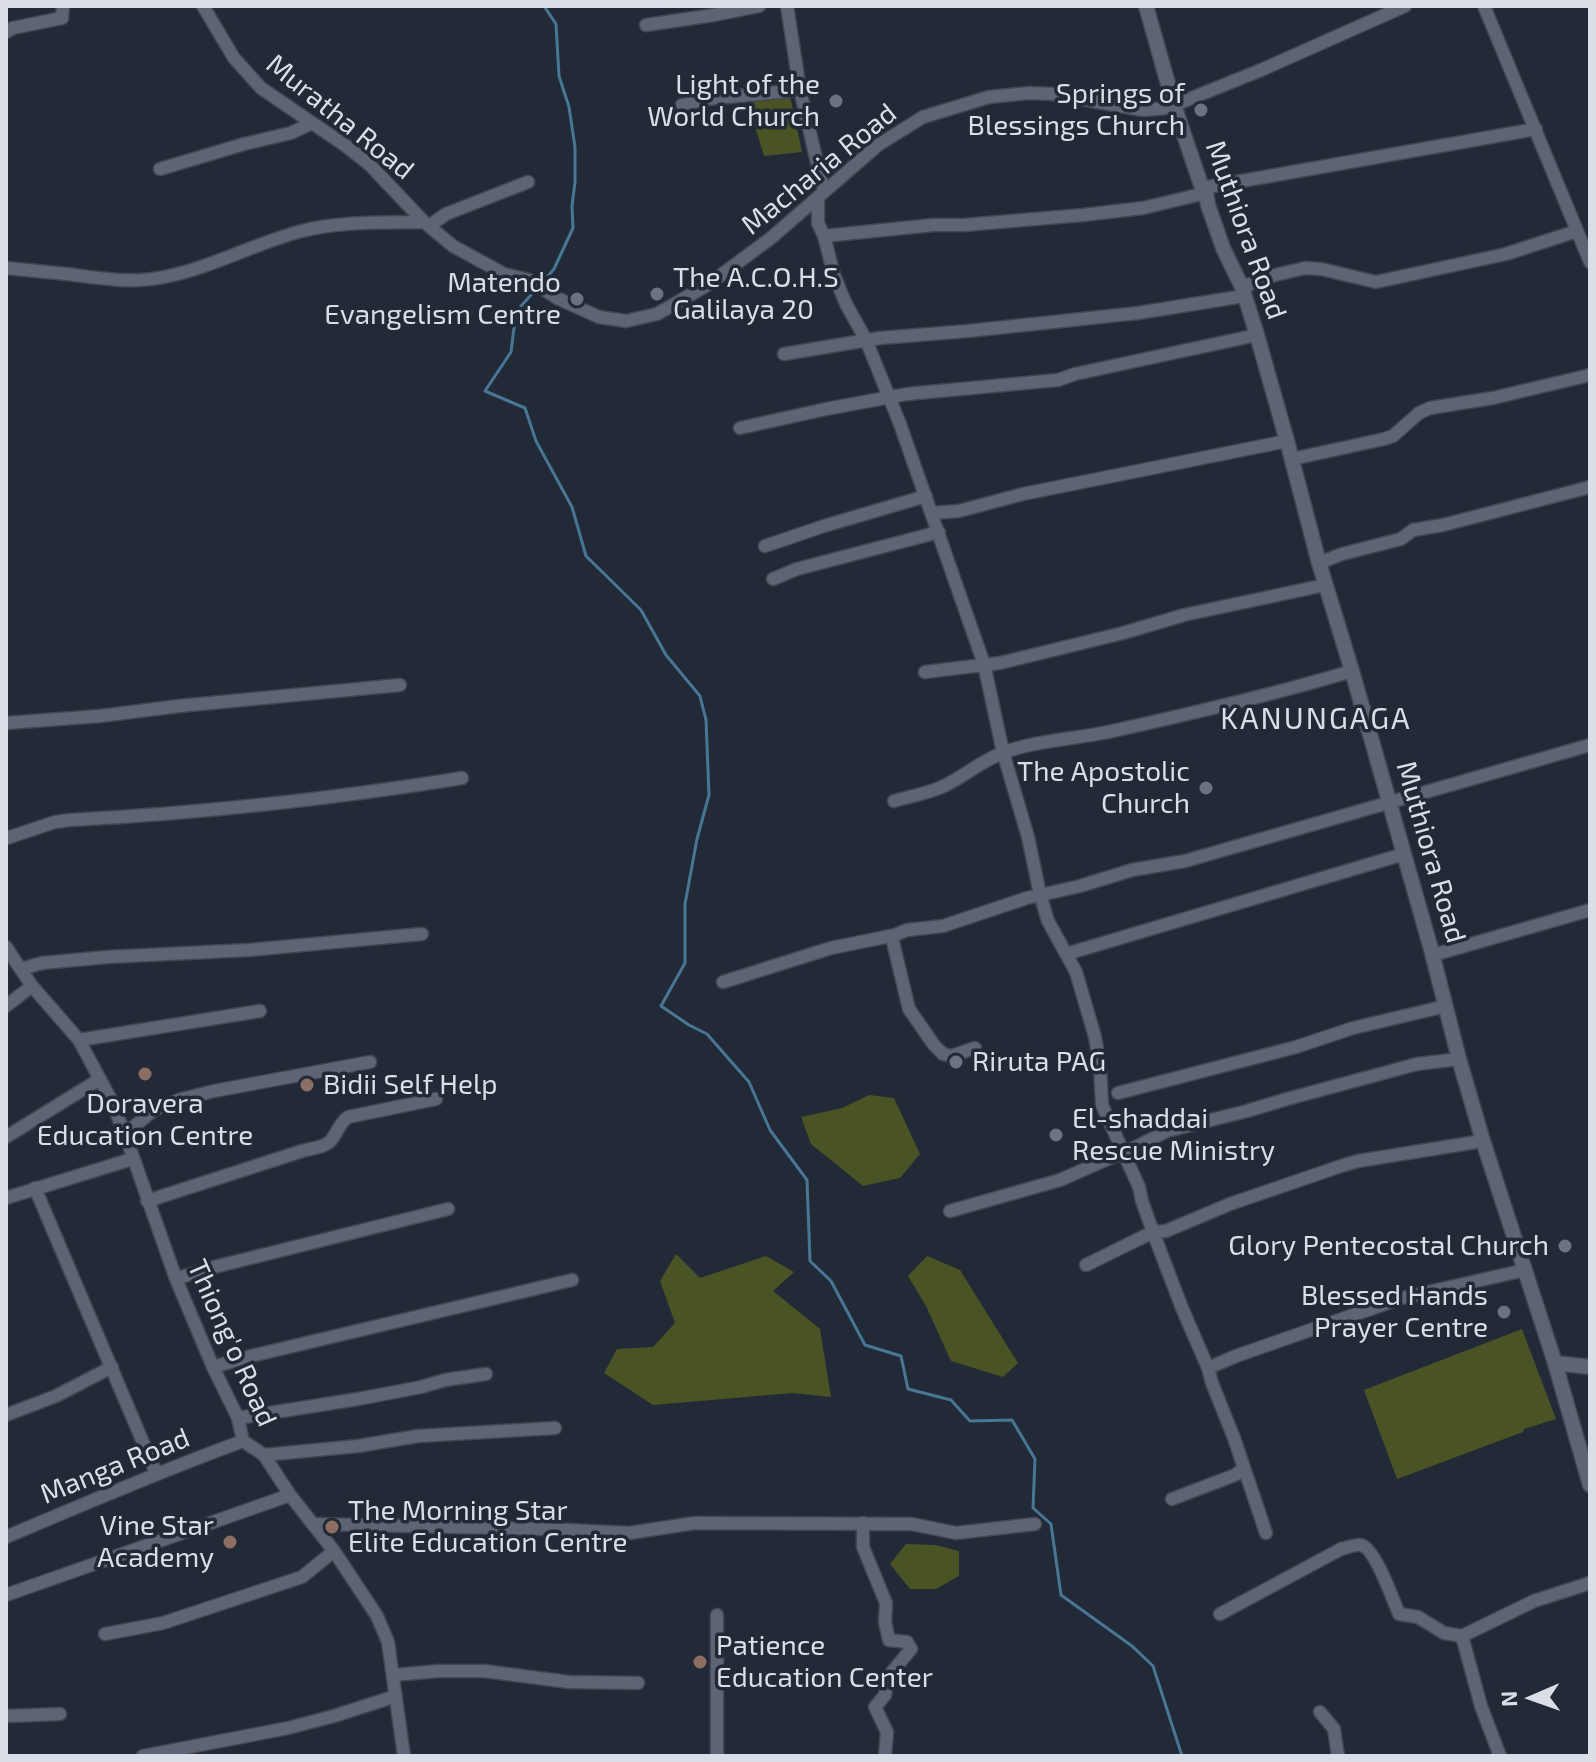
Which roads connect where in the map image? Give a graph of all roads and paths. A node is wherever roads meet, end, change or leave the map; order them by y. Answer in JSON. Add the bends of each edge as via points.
{"nodes":[{"id":1,"x":63,"y":6,"type":"edge"},
{"id":2,"x":203,"y":6,"type":"edge"},
{"id":3,"x":759,"y":6,"type":"edge"},
{"id":4,"x":787,"y":6,"type":"edge"},
{"id":5,"x":1146,"y":6,"type":"edge"},
{"id":6,"x":1405,"y":6,"type":"edge"},
{"id":7,"x":1484,"y":6,"type":"edge"},
{"id":8,"x":646,"y":25,"type":"dead end"},
{"id":9,"x":6,"y":32,"type":"edge"},
{"id":10,"x":800,"y":90,"type":"junction"},
{"id":11,"x":682,"y":105,"type":"dead end"},
{"id":12,"x":1174,"y":105,"type":"junction"},
{"id":13,"x":312,"y":123,"type":"junction"},
{"id":14,"x":1536,"y":129,"type":"junction"},
{"id":15,"x":160,"y":169,"type":"dead end"},
{"id":16,"x":528,"y":182,"type":"dead end"},
{"id":17,"x":1204,"y":191,"type":"junction"},
{"id":18,"x":821,"y":195,"type":"junction"},
{"id":19,"x":426,"y":224,"type":"junction"},
{"id":20,"x":1577,"y":231,"type":"junction"},
{"id":21,"x":824,"y":236,"type":"junction"},
{"id":22,"x":1590,"y":262,"type":"edge"},
{"id":23,"x":6,"y":268,"type":"edge"},
{"id":24,"x":1243,"y":292,"type":"junction"},
{"id":25,"x":1257,"y":335,"type":"junction"},
{"id":26,"x":866,"y":340,"type":"junction"},
{"id":27,"x":784,"y":354,"type":"dead end"},
{"id":28,"x":1590,"y":375,"type":"edge"},
{"id":29,"x":889,"y":397,"type":"junction"},
{"id":30,"x":740,"y":428,"type":"dead end"},
{"id":31,"x":1287,"y":441,"type":"junction"},
{"id":32,"x":1292,"y":459,"type":"junction"},
{"id":33,"x":1590,"y":487,"type":"edge"},
{"id":34,"x":926,"y":496,"type":"junction"},
{"id":35,"x":932,"y":513,"type":"junction"},
{"id":36,"x":939,"y":532,"type":"junction"},
{"id":37,"x":765,"y":546,"type":"dead end"},
{"id":38,"x":1319,"y":563,"type":"junction"},
{"id":39,"x":773,"y":579,"type":"dead end"},
{"id":40,"x":1325,"y":585,"type":"junction"},
{"id":41,"x":984,"y":664,"type":"junction"},
{"id":42,"x":1352,"y":671,"type":"junction"},
{"id":43,"x":925,"y":672,"type":"dead end"},
{"id":44,"x":400,"y":685,"type":"dead end"},
{"id":45,"x":6,"y":723,"type":"edge"},
{"id":46,"x":1590,"y":745,"type":"edge"},
{"id":47,"x":1003,"y":752,"type":"junction"},
{"id":48,"x":462,"y":778,"type":"dead end"},
{"id":49,"x":894,"y":801,"type":"dead end"},
{"id":50,"x":1389,"y":802,"type":"junction"},
{"id":51,"x":6,"y":838,"type":"edge"},
{"id":52,"x":1404,"y":854,"type":"junction"},
{"id":53,"x":1040,"y":894,"type":"junction"},
{"id":54,"x":1590,"y":910,"type":"edge"},
{"id":55,"x":422,"y":934,"type":"dead end"},
{"id":56,"x":895,"y":935,"type":"junction"},
{"id":57,"x":6,"y":947,"type":"edge"},
{"id":58,"x":1066,"y":954,"type":"junction"},
{"id":59,"x":1433,"y":955,"type":"junction"},
{"id":60,"x":21,"y":969,"type":"junction"},
{"id":61,"x":723,"y":982,"type":"dead end"},
{"id":62,"x":32,"y":986,"type":"junction"},
{"id":63,"x":6,"y":1006,"type":"edge"},
{"id":64,"x":1446,"y":1006,"type":"junction"},
{"id":65,"x":260,"y":1011,"type":"dead end"},
{"id":66,"x":79,"y":1040,"type":"junction"},
{"id":67,"x":975,"y":1048,"type":"dead end"},
{"id":68,"x":1459,"y":1059,"type":"junction"},
{"id":69,"x":370,"y":1062,"type":"dead end"},
{"id":70,"x":100,"y":1079,"type":"junction"},
{"id":71,"x":1118,"y":1093,"type":"dead end"},
{"id":72,"x":436,"y":1099,"type":"dead end"},
{"id":73,"x":125,"y":1134,"type":"junction"},
{"id":74,"x":6,"y":1137,"type":"edge"},
{"id":75,"x":1483,"y":1141,"type":"junction"},
{"id":76,"x":1124,"y":1153,"type":"junction"},
{"id":77,"x":132,"y":1159,"type":"junction"},
{"id":78,"x":35,"y":1188,"type":"junction"},
{"id":79,"x":6,"y":1198,"type":"edge"},
{"id":80,"x":147,"y":1201,"type":"junction"},
{"id":81,"x":448,"y":1209,"type":"dead end"},
{"id":82,"x":950,"y":1211,"type":"dead end"},
{"id":83,"x":1153,"y":1232,"type":"junction"},
{"id":84,"x":1086,"y":1265,"type":"dead end"},
{"id":85,"x":1525,"y":1270,"type":"junction"},
{"id":86,"x":176,"y":1279,"type":"junction"},
{"id":87,"x":572,"y":1280,"type":"dead end"},
{"id":88,"x":1555,"y":1363,"type":"junction"},
{"id":89,"x":112,"y":1367,"type":"junction"},
{"id":90,"x":213,"y":1367,"type":"junction"},
{"id":91,"x":1590,"y":1367,"type":"edge"},
{"id":92,"x":1208,"y":1368,"type":"junction"},
{"id":93,"x":486,"y":1374,"type":"dead end"},
{"id":94,"x":6,"y":1415,"type":"edge"},
{"id":95,"x":238,"y":1418,"type":"junction"},
{"id":96,"x":555,"y":1428,"type":"dead end"},
{"id":97,"x":243,"y":1441,"type":"junction"},
{"id":98,"x":264,"y":1455,"type":"junction"},
{"id":99,"x":1243,"y":1469,"type":"junction"},
{"id":100,"x":156,"y":1473,"type":"junction"},
{"id":101,"x":1590,"y":1485,"type":"edge"},
{"id":102,"x":290,"y":1495,"type":"junction"},
{"id":103,"x":1172,"y":1499,"type":"dead end"},
{"id":104,"x":863,"y":1523,"type":"junction"},
{"id":105,"x":313,"y":1524,"type":"junction"},
{"id":106,"x":1035,"y":1524,"type":"dead end"},
{"id":107,"x":1266,"y":1533,"type":"dead end"},
{"id":108,"x":6,"y":1535,"type":"edge"},
{"id":109,"x":334,"y":1551,"type":"junction"},
{"id":110,"x":1590,"y":1583,"type":"edge"},
{"id":111,"x":6,"y":1595,"type":"edge"},
{"id":112,"x":1220,"y":1614,"type":"dead end"},
{"id":113,"x":717,"y":1615,"type":"dead end"},
{"id":114,"x":105,"y":1634,"type":"dead end"},
{"id":115,"x":1462,"y":1636,"type":"junction"},
{"id":116,"x":393,"y":1675,"type":"junction"},
{"id":117,"x":638,"y":1683,"type":"dead end"},
{"id":118,"x":396,"y":1696,"type":"junction"},
{"id":119,"x":1320,"y":1712,"type":"dead end"},
{"id":120,"x":60,"y":1714,"type":"dead end"},
{"id":121,"x":6,"y":1716,"type":"edge"},
{"id":122,"x":143,"y":1756,"type":"edge"},
{"id":123,"x":404,"y":1756,"type":"edge"},
{"id":124,"x":717,"y":1756,"type":"edge"},
{"id":125,"x":885,"y":1756,"type":"edge"},
{"id":126,"x":1338,"y":1756,"type":"edge"},
{"id":127,"x":1500,"y":1756,"type":"edge"}],
"edges":[{"from":1,"to":9,"type":"street","via":[[62,18]]},
{"from":2,"to":13,"type":"street","name":"Muratha Road","via":[[251,78]]},
{"from":3,"to":8,"type":"street"},
{"from":4,"to":10,"type":"street"},
{"from":5,"to":12,"type":"street","name":"Muthiora Road"},
{"from":6,"to":12,"type":"street","name":"Macharia Road"},
{"from":7,"to":14,"type":"street"},
{"from":10,"to":11,"type":"street"},
{"from":10,"to":18,"type":"street"},
{"from":12,"to":17,"type":"street","name":"Muthiora Road"},
{"from":12,"to":18,"type":"street","name":"Macharia Road","via":[[1143,110],[1053,94],[989,97],[906,126]]},
{"from":13,"to":15,"type":"street"},
{"from":13,"to":19,"type":"street","name":"Muratha Road","via":[[370,165]]},
{"from":14,"to":17,"type":"street"},
{"from":14,"to":20,"type":"street"},
{"from":16,"to":19,"type":"street"},
{"from":17,"to":21,"type":"street","via":[[1143,208]]},
{"from":17,"to":24,"type":"street","name":"Muthiora Road"},
{"from":18,"to":19,"type":"street","name":"Macharia Road","via":[[709,284],[657,314],[626,321],[599,317],[529,280],[504,274]]},
{"from":18,"to":21,"type":"street","via":[[818,223]]},
{"from":19,"to":23,"type":"street","via":[[328,225],[146,280]]},
{"from":20,"to":22,"type":"street"},
{"from":20,"to":24,"type":"street","via":[[1506,254],[1376,282],[1305,268],[1275,275]]},
{"from":21,"to":26,"type":"street","via":[[834,275]]},
{"from":24,"to":25,"type":"street","name":"Muthiora Road"},
{"from":24,"to":26,"type":"street","via":[[1138,313]]},
{"from":25,"to":29,"type":"street","via":[[1058,380]]},
{"from":25,"to":31,"type":"street","name":"Muthiora Road"},
{"from":26,"to":27,"type":"street"},
{"from":26,"to":29,"type":"street"},
{"from":28,"to":32,"type":"street","via":[[1430,408],[1393,436]]},
{"from":29,"to":30,"type":"street"},
{"from":29,"to":34,"type":"street"},
{"from":31,"to":32,"type":"street","name":"Muthiora Road"},
{"from":31,"to":35,"type":"street"},
{"from":32,"to":38,"type":"street","name":"Muthiora Road"},
{"from":33,"to":38,"type":"street","via":[[1413,530],[1401,539]]},
{"from":34,"to":35,"type":"street"},
{"from":34,"to":37,"type":"street"},
{"from":35,"to":36,"type":"street"},
{"from":36,"to":39,"type":"street"},
{"from":36,"to":41,"type":"street"},
{"from":38,"to":40,"type":"street","name":"Muthiora Road"},
{"from":40,"to":41,"type":"street"},
{"from":40,"to":42,"type":"street","name":"Muthiora Road"},
{"from":41,"to":43,"type":"street"},
{"from":41,"to":47,"type":"street"},
{"from":42,"to":47,"type":"street","via":[[1208,709]]},
{"from":42,"to":50,"type":"street","name":"Muthiora Road"},
{"from":44,"to":45,"type":"street"},
{"from":46,"to":50,"type":"street"},
{"from":47,"to":49,"type":"street","via":[[945,786]]},
{"from":47,"to":53,"type":"street"},
{"from":48,"to":51,"type":"street","via":[[187,813],[70,820]]},
{"from":50,"to":52,"type":"street","name":"Muthiora Road"},
{"from":50,"to":53,"type":"street","via":[[1185,861]]},
{"from":52,"to":58,"type":"street"},
{"from":52,"to":59,"type":"street","name":"Muthiora Road"},
{"from":53,"to":56,"type":"street","via":[[943,926]]},
{"from":53,"to":58,"type":"street"},
{"from":54,"to":59,"type":"street"},
{"from":55,"to":60,"type":"street","via":[[93,958]]},
{"from":56,"to":61,"type":"street","via":[[831,948]]},
{"from":56,"to":67,"type":"street","via":[[909,1009],[934,1045],[951,1056]]},
{"from":57,"to":60,"type":"street","name":"Thiong'o Road"},
{"from":58,"to":76,"type":"street","via":[[1095,1037],[1102,1105]]},
{"from":59,"to":64,"type":"street","name":"Muthiora Road"},
{"from":60,"to":62,"type":"street","name":"Thiong'o Road"},
{"from":62,"to":63,"type":"street"},
{"from":62,"to":66,"type":"street","name":"Thiong'o Road"},
{"from":64,"to":68,"type":"street","name":"Muthiora Road"},
{"from":64,"to":71,"type":"street"},
{"from":65,"to":66,"type":"street"},
{"from":66,"to":70,"type":"street","name":"Thiong'o Road"},
{"from":68,"to":75,"type":"street","name":"Muthiora Road"},
{"from":68,"to":76,"type":"street","via":[[1429,1061],[1167,1131]]},
{"from":69,"to":73,"type":"street","via":[[182,1099],[155,1109]]},
{"from":70,"to":73,"type":"street","name":"Thiong'o Road"},
{"from":70,"to":74,"type":"street"},
{"from":72,"to":80,"type":"street","via":[[348,1117],[327,1144]]},
{"from":73,"to":77,"type":"street","name":"Thiong'o Road"},
{"from":75,"to":83,"type":"street","via":[[1358,1161]]},
{"from":75,"to":85,"type":"street","name":"Muthiora Road"},
{"from":76,"to":82,"type":"street","via":[[1060,1180]]},
{"from":76,"to":83,"type":"street"},
{"from":77,"to":78,"type":"street"},
{"from":77,"to":80,"type":"street","name":"Thiong'o Road"},
{"from":78,"to":79,"type":"street"},
{"from":78,"to":89,"type":"street"},
{"from":80,"to":86,"type":"street","name":"Thiong'o Road"},
{"from":81,"to":86,"type":"street"},
{"from":83,"to":84,"type":"street"},
{"from":83,"to":92,"type":"street"},
{"from":85,"to":88,"type":"street","name":"Muthiora Road"},
{"from":85,"to":92,"type":"street","via":[[1402,1298]]},
{"from":86,"to":90,"type":"street","name":"Thiong'o Road"},
{"from":87,"to":90,"type":"street"},
{"from":88,"to":91,"type":"street"},
{"from":88,"to":101,"type":"street","name":"Muthiora Road"},
{"from":89,"to":94,"type":"street"},
{"from":89,"to":100,"type":"street"},
{"from":90,"to":95,"type":"street","name":"Thiong'o Road"},
{"from":92,"to":99,"type":"street"},
{"from":93,"to":95,"type":"street"},
{"from":95,"to":97,"type":"street","name":"Thiong'o Road"},
{"from":96,"to":98,"type":"street","via":[[418,1436]]},
{"from":97,"to":98,"type":"street","name":"Thiong'o Road"},
{"from":97,"to":100,"type":"street","name":"Manga Road"},
{"from":98,"to":102,"type":"street","name":"Thiong'o Road"},
{"from":99,"to":103,"type":"street"},
{"from":99,"to":107,"type":"street"},
{"from":100,"to":108,"type":"street","name":"Manga Road"},
{"from":102,"to":105,"type":"street","name":"Thiong'o Road"},
{"from":102,"to":111,"type":"street"},
{"from":104,"to":105,"type":"street","via":[[695,1523],[629,1533]]},
{"from":104,"to":106,"type":"street","via":[[912,1524],[956,1533]]},
{"from":104,"to":125,"type":"street","via":[[863,1547],[886,1603],[889,1640],[907,1642],[911,1649],[888,1677],[885,1695],[875,1707],[887,1732]]},
{"from":105,"to":109,"type":"street","name":"Thiong'o Road"},
{"from":109,"to":114,"type":"street","via":[[302,1577],[163,1623]]},
{"from":109,"to":116,"type":"street","name":"Thiong'o Road","via":[[377,1616]]},
{"from":110,"to":115,"type":"street","via":[[1534,1601]]},
{"from":112,"to":115,"type":"street","via":[[1358,1544],[1379,1567],[1399,1614]]},
{"from":113,"to":124,"type":"street"},
{"from":115,"to":127,"type":"street"},
{"from":116,"to":117,"type":"street","via":[[484,1671],[569,1682]]},
{"from":116,"to":118,"type":"street","name":"Thiong'o Road"},
{"from":118,"to":122,"type":"street","via":[[288,1728]]},
{"from":118,"to":123,"type":"street","name":"Thiong'o Road"},
{"from":119,"to":126,"type":"street","via":[[1334,1729]]},
{"from":120,"to":121,"type":"street"}]}
